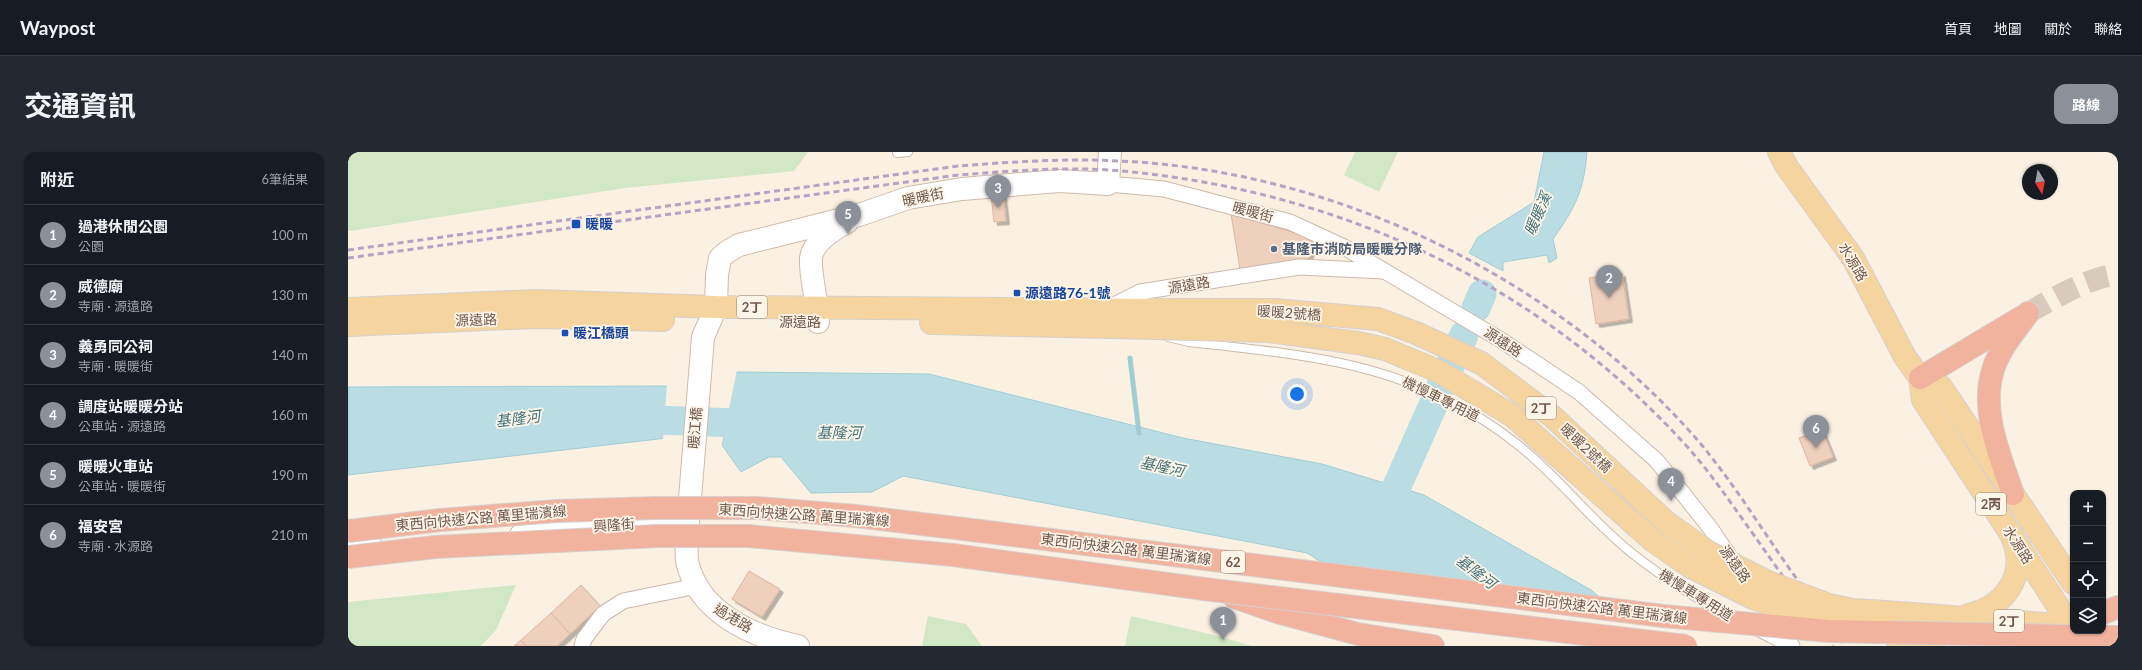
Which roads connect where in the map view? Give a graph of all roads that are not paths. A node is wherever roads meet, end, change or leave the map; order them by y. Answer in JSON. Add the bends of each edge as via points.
{"nodes":[{"id":1,"x":908,"y":152,"type":"edge"},
{"id":2,"x":1110,"y":152,"type":"edge"},
{"id":3,"x":1779,"y":152,"type":"edge"},
{"id":4,"x":897,"y":153,"type":"dead end"},
{"id":5,"x":1108,"y":184,"type":"junction"},
{"id":6,"x":859,"y":215,"type":"junction"},
{"id":7,"x":1387,"y":272,"type":"junction"},
{"id":8,"x":348,"y":309,"type":"edge"},
{"id":9,"x":1105,"y":309,"type":"junction"},
{"id":10,"x":818,"y":315,"type":"junction"},
{"id":11,"x":1156,"y":319,"type":"junction"},
{"id":12,"x":710,"y":322,"type":"junction"},
{"id":13,"x":348,"y":325,"type":"edge"},
{"id":14,"x":1121,"y":326,"type":"junction"},
{"id":15,"x":1920,"y":378,"type":"junction"},
{"id":16,"x":2013,"y":494,"type":"junction"},
{"id":17,"x":688,"y":518,"type":"junction"},
{"id":18,"x":348,"y":531,"type":"edge"},
{"id":19,"x":2009,"y":531,"type":"junction"},
{"id":20,"x":348,"y":546,"type":"edge"},
{"id":21,"x":348,"y":557,"type":"edge"},
{"id":22,"x":2070,"y":579,"type":"edge"},
{"id":23,"x":697,"y":586,"type":"junction"},
{"id":24,"x":1212,"y":590,"type":"junction"},
{"id":25,"x":2118,"y":607,"type":"edge"},
{"id":26,"x":2106,"y":612,"type":"edge"},
{"id":27,"x":1944,"y":617,"type":"junction"},
{"id":28,"x":2118,"y":620,"type":"edge"},
{"id":29,"x":2070,"y":622,"type":"edge"},
{"id":30,"x":2106,"y":623,"type":"edge"},
{"id":31,"x":2106,"y":624,"type":"edge"},
{"id":32,"x":2118,"y":624,"type":"edge"},
{"id":33,"x":2070,"y":625,"type":"edge"},
{"id":34,"x":2070,"y":626,"type":"edge"},
{"id":35,"x":2106,"y":632,"type":"edge"},
{"id":36,"x":1874,"y":634,"type":"junction"},
{"id":37,"x":2077,"y":634,"type":"edge"},
{"id":38,"x":2118,"y":637,"type":"edge"},
{"id":39,"x":582,"y":646,"type":"edge"},
{"id":40,"x":798,"y":646,"type":"edge"},
{"id":41,"x":1433,"y":646,"type":"edge"},
{"id":42,"x":1686,"y":646,"type":"edge"},
{"id":43,"x":1784,"y":646,"type":"edge"},
{"id":44,"x":1792,"y":646,"type":"edge"},
{"id":45,"x":1934,"y":646,"type":"edge"},
{"id":46,"x":2084,"y":646,"type":"edge"},
{"id":47,"x":2115,"y":646,"type":"edge"}],
"edges":[{"from":1,"to":4,"type":"lane"},
{"from":2,"to":5,"type":"street"},
{"from":3,"to":15,"type":"main road","name":"水源路","number":"2丙","via":[[1787,168],[1853,258],[1905,358]]},
{"from":5,"to":6,"type":"street","name":"暖暖街","via":[[1059,181],[962,189],[908,198]]},
{"from":5,"to":7,"type":"street","name":"暖暖街","via":[[1164,189],[1290,222],[1344,247]]},
{"from":6,"to":10,"type":"street","name":"暖暖街","via":[[829,233],[811,258]]},
{"from":6,"to":12,"type":"street","name":"暖暖街","via":[[739,245],[727,252],[720,258]]},
{"from":7,"to":9,"type":"street","name":"源遠路","via":[[1299,267],[1140,292]]},
{"from":7,"to":44,"type":"street","name":"源遠路","via":[[1501,340],[1579,392],[1657,461],[1711,529]]},
{"from":8,"to":12,"type":"main road","name":"源遠路","number":"2丁","via":[[536,301]]},
{"from":9,"to":10,"type":"main road","name":"源遠路","number":"2丁"},
{"from":9,"to":11,"type":"main road","name":"源遠路","number":"2丁"},
{"from":10,"to":12,"type":"main road","name":"源遠路","number":"2丁"},
{"from":10,"to":14,"type":"main road","name":"源遠路","number":"2丁"},
{"from":11,"to":14,"type":"main road","name":"源遠路","number":"2丁"},
{"from":11,"to":27,"type":"main road","name":"暖暖2號橋","number":"2丁","bridge":true,"via":[[1274,310],[1378,320],[1416,333],[1481,364],[1553,417],[1666,522],[1708,552],[1768,582],[1829,606]]},
{"from":11,"to":36,"type":"main road","name":"暖暖2號橋","number":"2丁","bridge":true,"via":[[1358,343],[1385,349],[1438,370],[1513,416],[1652,540],[1689,566],[1753,598],[1814,619]]},
{"from":12,"to":13,"type":"main road","name":"源遠路","number":"2丁","via":[[535,317]]},
{"from":12,"to":17,"type":"street","name":"暖江橋"},
{"from":14,"to":43,"type":"lane","name":"機慢車專用道","via":[[1188,342],[1320,358],[1370,369],[1418,385],[1470,410],[1518,444],[1632,554],[1721,612]]},
{"from":15,"to":16,"type":"main road","name":"水源路","number":"2丙","via":[[1941,387]]},
{"from":15,"to":16,"type":"highway","via":[[2028,313],[2000,353],[1993,369],[1990,386],[1991,423]]},
{"from":15,"to":19,"type":"main road","name":"水源路","number":"2丙","via":[[1923,400]]},
{"from":16,"to":22,"type":"main road","name":"水源路","number":"2丙"},
{"from":17,"to":20,"type":"street","name":"興隆街"},
{"from":17,"to":23,"type":"street","name":"過港路","via":[[687,561]]},
{"from":18,"to":36,"type":"highway","name":"東西向快速公路 萬里瑞濱線","number":"62","bridge":true,"via":[[440,520],[557,512],[656,508],[757,508],[856,516],[1663,616],[1768,627]]},
{"from":19,"to":27,"type":"main road","via":[[2015,544],[2016,573],[2004,596],[1995,605],[1983,611]]},
{"from":19,"to":29,"type":"main road","name":"水源路","number":"2丙"},
{"from":21,"to":24,"type":"highway","name":"東西向快速公路 萬里瑞濱線","number":"62","bridge":true,"via":[[435,547],[658,536],[748,536],[952,555]]},
{"from":23,"to":39,"type":"street","via":[[623,601],[603,614]]},
{"from":23,"to":40,"type":"street","name":"過港路","via":[[706,601],[740,625],[781,642]]},
{"from":24,"to":41,"type":"highway","bridge":true,"via":[[1280,613],[1358,634]]},
{"from":24,"to":42,"type":"highway","name":"東西向快速公路 萬里瑞濱線","number":"62","bridge":true},
{"from":25,"to":26,"type":"highway"},
{"from":27,"to":34,"type":"main road","number":"2丁"},
{"from":28,"to":30,"type":"highway"},
{"from":31,"to":32,"type":"highway"},
{"from":33,"to":36,"type":"highway","bridge":true,"via":[[2058,623]]},
{"from":35,"to":47,"type":"main road"},
{"from":36,"to":38,"type":"highway","name":"東西向快速公路 萬里瑞濱線","number":"62","bridge":true},
{"from":36,"to":45,"type":"main road","number":"2丁"},
{"from":37,"to":46,"type":"main road","name":"水源路"}]}
